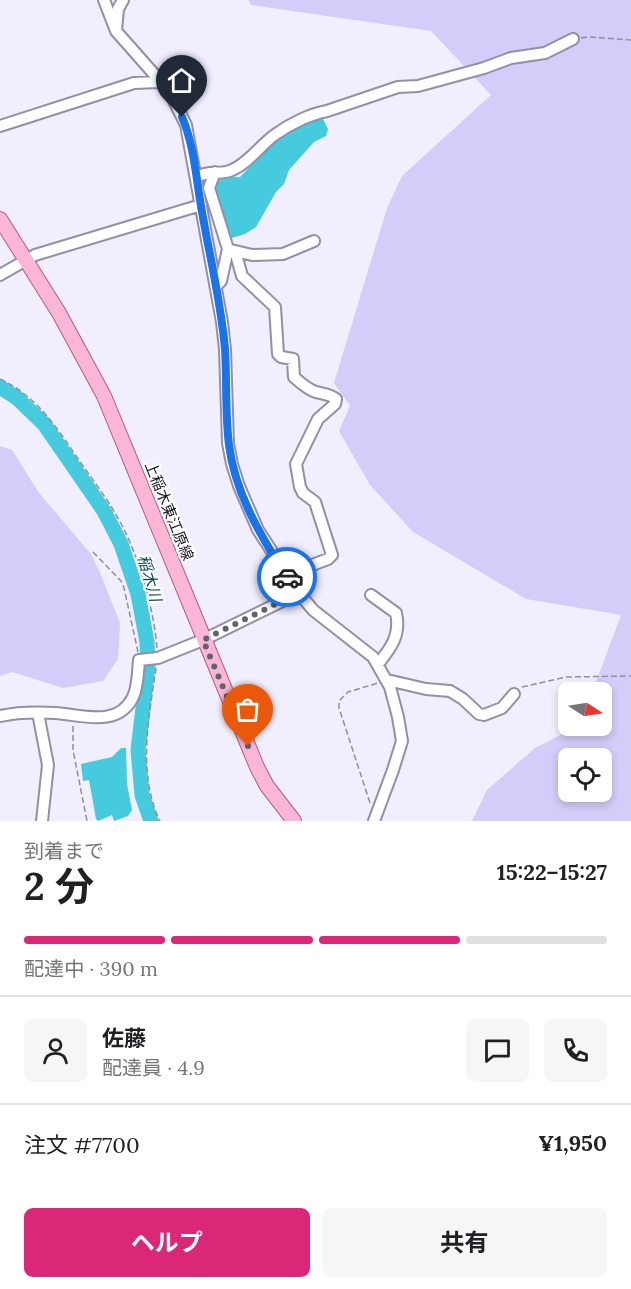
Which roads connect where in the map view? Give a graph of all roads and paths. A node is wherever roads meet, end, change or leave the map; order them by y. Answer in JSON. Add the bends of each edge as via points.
{"nodes":[{"id":1,"x":104,"y":0,"type":"edge"},
{"id":2,"x":123,"y":0,"type":"edge"},
{"id":3,"x":116,"y":31,"type":"junction"},
{"id":4,"x":573,"y":39,"type":"joint"},
{"id":5,"x":631,"y":40,"type":"edge"},
{"id":6,"x":160,"y":82,"type":"junction"},
{"id":7,"x":0,"y":126,"type":"edge"},
{"id":8,"x":215,"y":172,"type":"junction"},
{"id":9,"x":196,"y":177,"type":"junction"},
{"id":10,"x":201,"y":208,"type":"junction"},
{"id":11,"x":0,"y":219,"type":"edge"},
{"id":12,"x":222,"y":234,"type":"junction"},
{"id":13,"x":314,"y":240,"type":"dead end"},
{"id":14,"x":232,"y":250,"type":"junction"},
{"id":15,"x":25,"y":260,"type":"junction"},
{"id":16,"x":0,"y":275,"type":"edge"},
{"id":17,"x":216,"y":286,"type":"junction"},
{"id":18,"x":0,"y":379,"type":"edge"},
{"id":19,"x":93,"y":552,"type":"dead end"},
{"id":20,"x":286,"y":575,"type":"junction"},
{"id":21,"x":298,"y":593,"type":"junction"},
{"id":22,"x":370,"y":595,"type":"dead end"},
{"id":23,"x":203,"y":640,"type":"junction"},
{"id":24,"x":157,"y":658,"type":"junction"},
{"id":25,"x":140,"y":660,"type":"junction"},
{"id":26,"x":378,"y":664,"type":"junction"},
{"id":27,"x":631,"y":676,"type":"edge"},
{"id":28,"x":387,"y":680,"type":"junction"},
{"id":29,"x":514,"y":694,"type":"joint"},
{"id":30,"x":38,"y":713,"type":"junction"},
{"id":31,"x":0,"y":716,"type":"edge"},
{"id":32,"x":75,"y":716,"type":"junction"},
{"id":33,"x":375,"y":817,"type":"edge"},
{"id":34,"x":42,"y":821,"type":"edge"},
{"id":35,"x":87,"y":821,"type":"edge"},
{"id":36,"x":160,"y":821,"type":"edge"},
{"id":37,"x":294,"y":821,"type":"edge"}],
"edges":[{"from":1,"to":3,"type":"street"},
{"from":2,"to":3,"type":"street"},
{"from":3,"to":6,"type":"street"},
{"from":4,"to":5,"type":"path"},
{"from":4,"to":8,"type":"street","via":[[545,54],[511,58],[315,113],[276,134],[233,170]]},
{"from":6,"to":7,"type":"street","via":[[134,83]]},
{"from":6,"to":9,"type":"street","via":[[169,91],[186,126]]},
{"from":8,"to":9,"type":"street"},
{"from":8,"to":12,"type":"street","via":[[209,188]]},
{"from":9,"to":10,"type":"street"},
{"from":10,"to":12,"type":"street"},
{"from":10,"to":15,"type":"street"},
{"from":10,"to":17,"type":"street"},
{"from":11,"to":15,"type":"main road","name":"上稲木東江原線"},
{"from":12,"to":14,"type":"street"},
{"from":13,"to":14,"type":"street","via":[[283,254],[252,255]]},
{"from":14,"to":17,"type":"street"},
{"from":14,"to":20,"type":"street","via":[[242,276],[275,307],[278,354],[293,359],[294,377],[312,391],[336,399],[318,419],[296,464],[300,488],[315,502],[332,555]]},
{"from":15,"to":16,"type":"street"},
{"from":15,"to":23,"type":"main road","name":"上稲木東江原線","via":[[104,396]]},
{"from":17,"to":20,"type":"street","via":[[225,348],[232,464],[258,530]]},
{"from":18,"to":24,"type":"path","via":[[14,386],[52,421],[116,514],[148,596]]},
{"from":19,"to":25,"type":"path","via":[[121,581]]},
{"from":20,"to":21,"type":"street"},
{"from":21,"to":23,"type":"street"},
{"from":21,"to":26,"type":"street"},
{"from":22,"to":26,"type":"street","via":[[396,613],[399,623],[395,642]]},
{"from":23,"to":24,"type":"street"},
{"from":23,"to":37,"type":"main road","name":"上稲木東江原線","via":[[257,767]]},
{"from":24,"to":25,"type":"street"},
{"from":24,"to":36,"type":"path","via":[[147,750],[148,783]]},
{"from":25,"to":32,"type":"street","via":[[134,697],[124,709],[111,717]]},
{"from":26,"to":28,"type":"street"},
{"from":27,"to":29,"type":"path","via":[[566,677],[527,685]]},
{"from":28,"to":29,"type":"street","via":[[450,691],[484,715],[502,708]]},
{"from":28,"to":33,"type":"street","via":[[402,741]]},
{"from":28,"to":33,"type":"path","via":[[348,692],[339,701]]},
{"from":30,"to":31,"type":"street"},
{"from":30,"to":32,"type":"street"},
{"from":30,"to":34,"type":"street","via":[[48,765]]},
{"from":32,"to":35,"type":"path","via":[[73,750]]}]}
